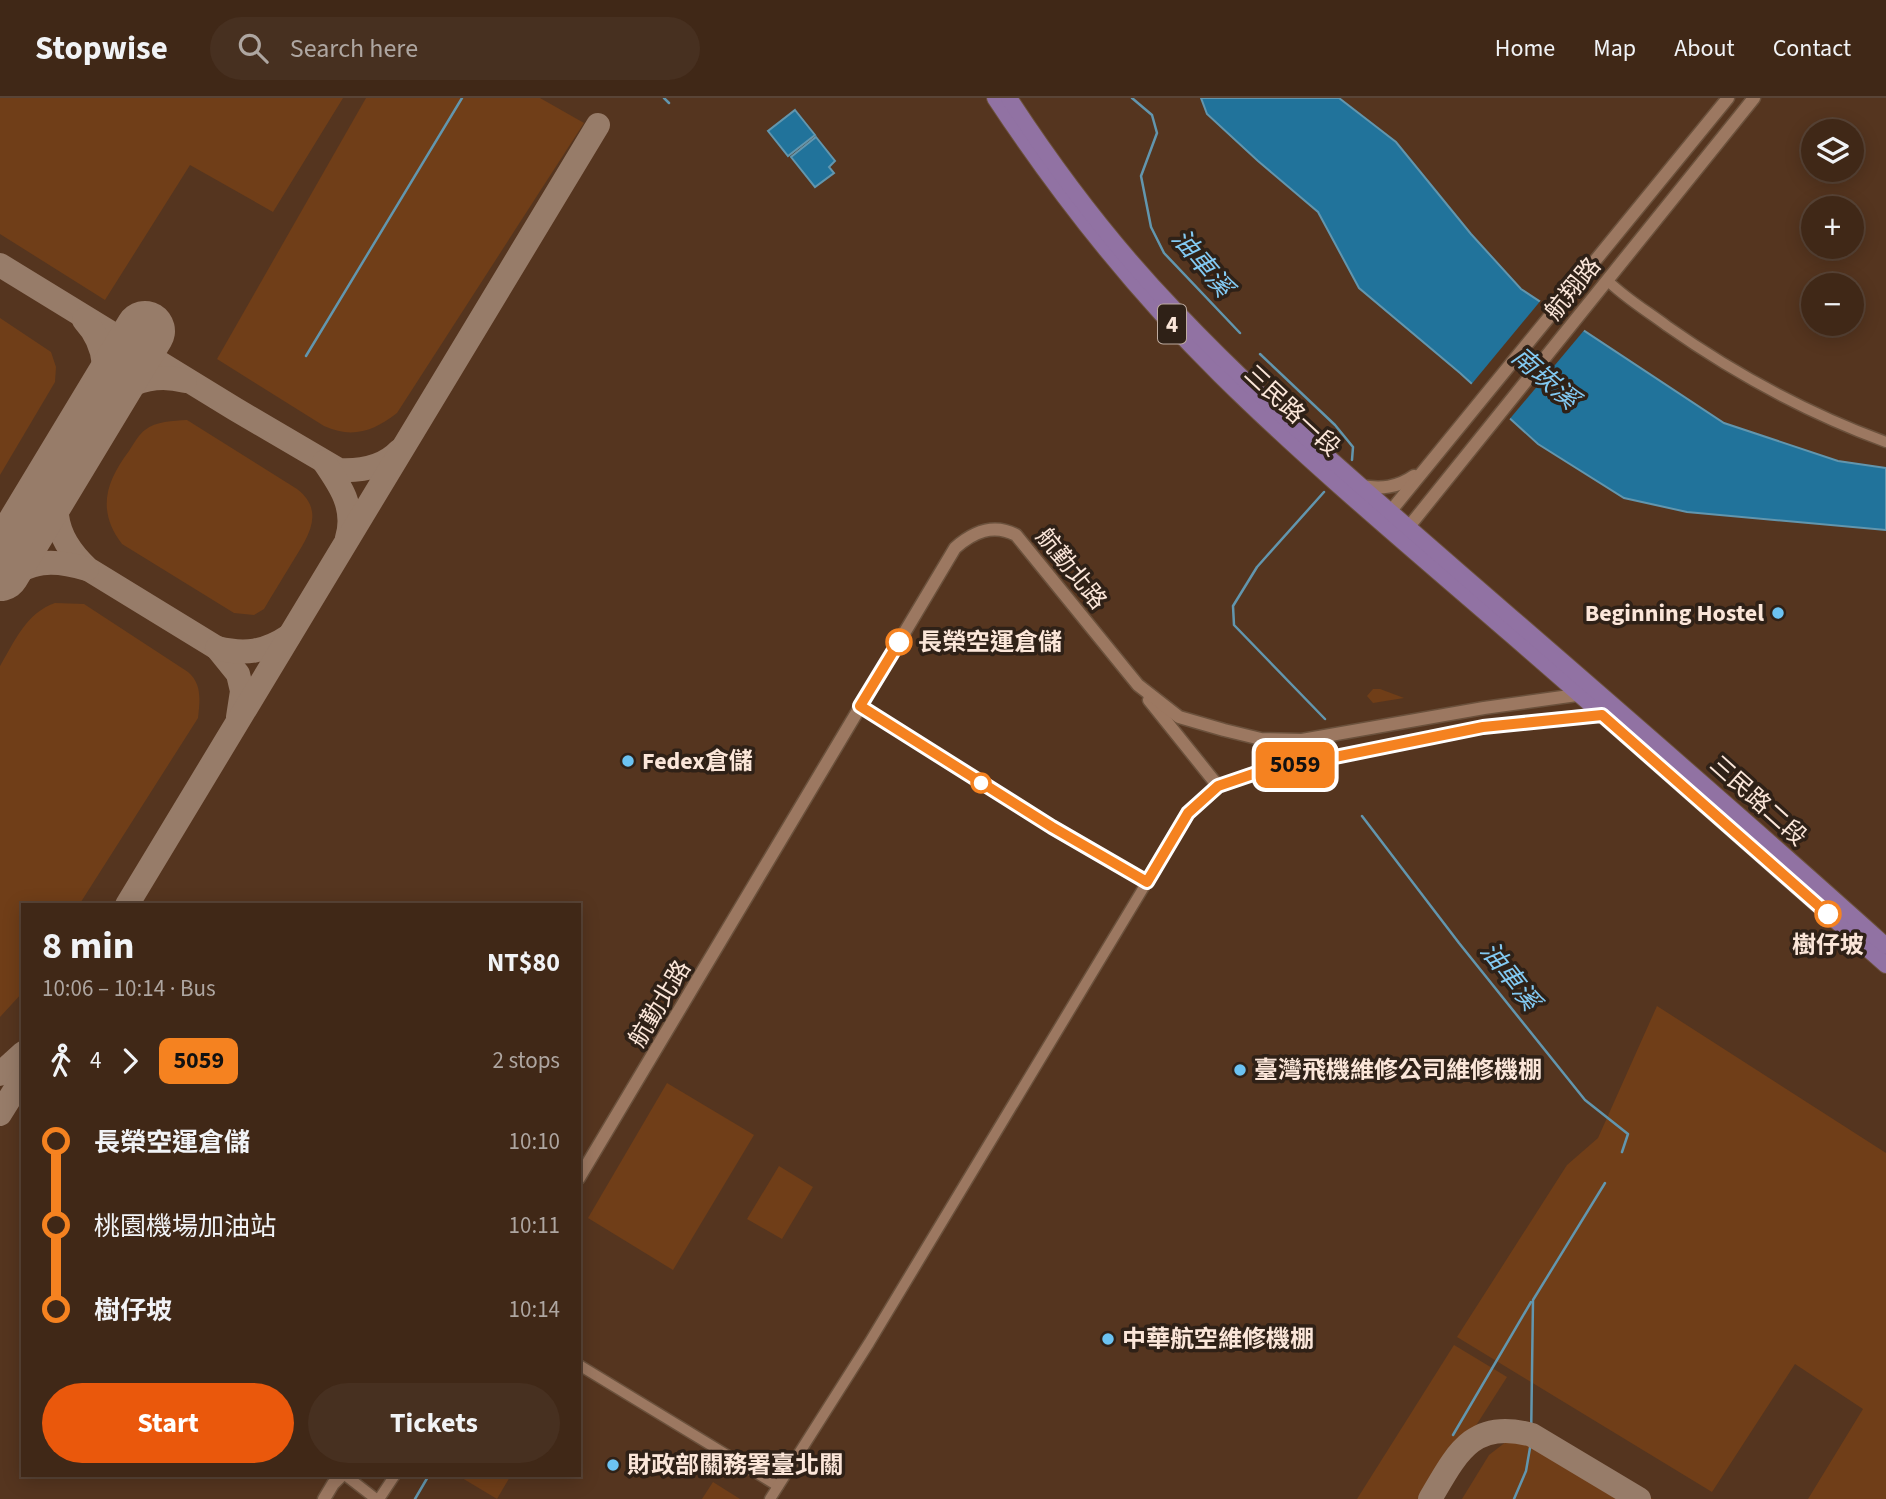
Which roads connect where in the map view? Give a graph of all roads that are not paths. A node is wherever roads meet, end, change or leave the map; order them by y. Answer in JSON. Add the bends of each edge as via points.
{"nodes":[{"id":1,"x":995,"y":98,"type":"edge"},
{"id":2,"x":1009,"y":98,"type":"edge"},
{"id":3,"x":1728,"y":98,"type":"edge"},
{"id":4,"x":1754,"y":98,"type":"edge"},
{"id":5,"x":1604,"y":284,"type":"junction"},
{"id":6,"x":1886,"y":442,"type":"edge"},
{"id":7,"x":1426,"y":467,"type":"junction"},
{"id":8,"x":1361,"y":485,"type":"junction"},
{"id":9,"x":1385,"y":517,"type":"junction"},
{"id":10,"x":1403,"y":533,"type":"junction"},
{"id":11,"x":1138,"y":685,"type":"junction"},
{"id":12,"x":1598,"y":692,"type":"junction"},
{"id":13,"x":1579,"y":695,"type":"junction"},
{"id":14,"x":860,"y":706,"type":"junction"},
{"id":15,"x":1622,"y":712,"type":"junction"},
{"id":16,"x":1602,"y":715,"type":"junction"},
{"id":17,"x":1218,"y":786,"type":"junction"},
{"id":18,"x":1147,"y":882,"type":"junction"},
{"id":19,"x":1886,"y":946,"type":"edge"},
{"id":20,"x":1886,"y":965,"type":"edge"},
{"id":21,"x":581,"y":1175,"type":"edge"},
{"id":22,"x":581,"y":1366,"type":"edge"},
{"id":23,"x":342,"y":1477,"type":"edge"},
{"id":24,"x":347,"y":1477,"type":"edge"},
{"id":25,"x":394,"y":1477,"type":"edge"},
{"id":26,"x":778,"y":1486,"type":"junction"},
{"id":27,"x":324,"y":1499,"type":"edge"},
{"id":28,"x":378,"y":1499,"type":"edge"},
{"id":29,"x":770,"y":1499,"type":"edge"}],
"edges":[{"from":1,"to":9,"type":"main road","name":"三民路一段","number":"4","via":[[1048,177],[1146,296],[1220,374]]},
{"from":2,"to":8,"type":"main road","name":"三民路一段","number":"4","via":[[1120,249],[1173,309]]},
{"from":3,"to":7,"type":"street","name":"航翔路"},
{"from":4,"to":5,"type":"street","name":"航翔路"},
{"from":5,"to":6,"type":"street","via":[[1774,393]]},
{"from":5,"to":10,"type":"street","name":"航翔路"},
{"from":7,"to":8,"type":"street","via":[[1395,486]]},
{"from":7,"to":9,"type":"street","name":"航翔路"},
{"from":8,"to":9,"type":"main road","name":"三民路一段","number":"4"},
{"from":9,"to":10,"type":"main road","name":"三民路一段","number":"4"},
{"from":10,"to":12,"type":"main road","name":"三民路一段","number":"4"},
{"from":10,"to":13,"type":"main road","name":"三民路一段","number":"4"},
{"from":11,"to":13,"type":"street","name":"航勤北路","via":[[1179,717],[1261,739],[1302,740]]},
{"from":11,"to":14,"type":"street","name":"航勤北路","via":[[1027,546],[1003,529],[989,529],[955,548]]},
{"from":11,"to":17,"type":"street"},
{"from":12,"to":13,"type":"street","name":"航勤北路"},
{"from":12,"to":15,"type":"main road","name":"三民路二段","number":"4"},
{"from":13,"to":16,"type":"main road","name":"三民路一段","number":"4"},
{"from":14,"to":18,"type":"street"},
{"from":14,"to":21,"type":"street","name":"航勤北路"},
{"from":15,"to":16,"type":"street"},
{"from":15,"to":19,"type":"main road","name":"三民路二段","number":"4"},
{"from":16,"to":17,"type":"street","via":[[1483,727],[1256,773]]},
{"from":16,"to":20,"type":"main road","name":"三民路二段","number":"4"},
{"from":17,"to":18,"type":"street","via":[[1188,813]]},
{"from":18,"to":26,"type":"street"},
{"from":22,"to":26,"type":"street"},
{"from":23,"to":27,"type":"street"},
{"from":24,"to":28,"type":"street"},
{"from":25,"to":28,"type":"street"},
{"from":26,"to":29,"type":"street"}]}
